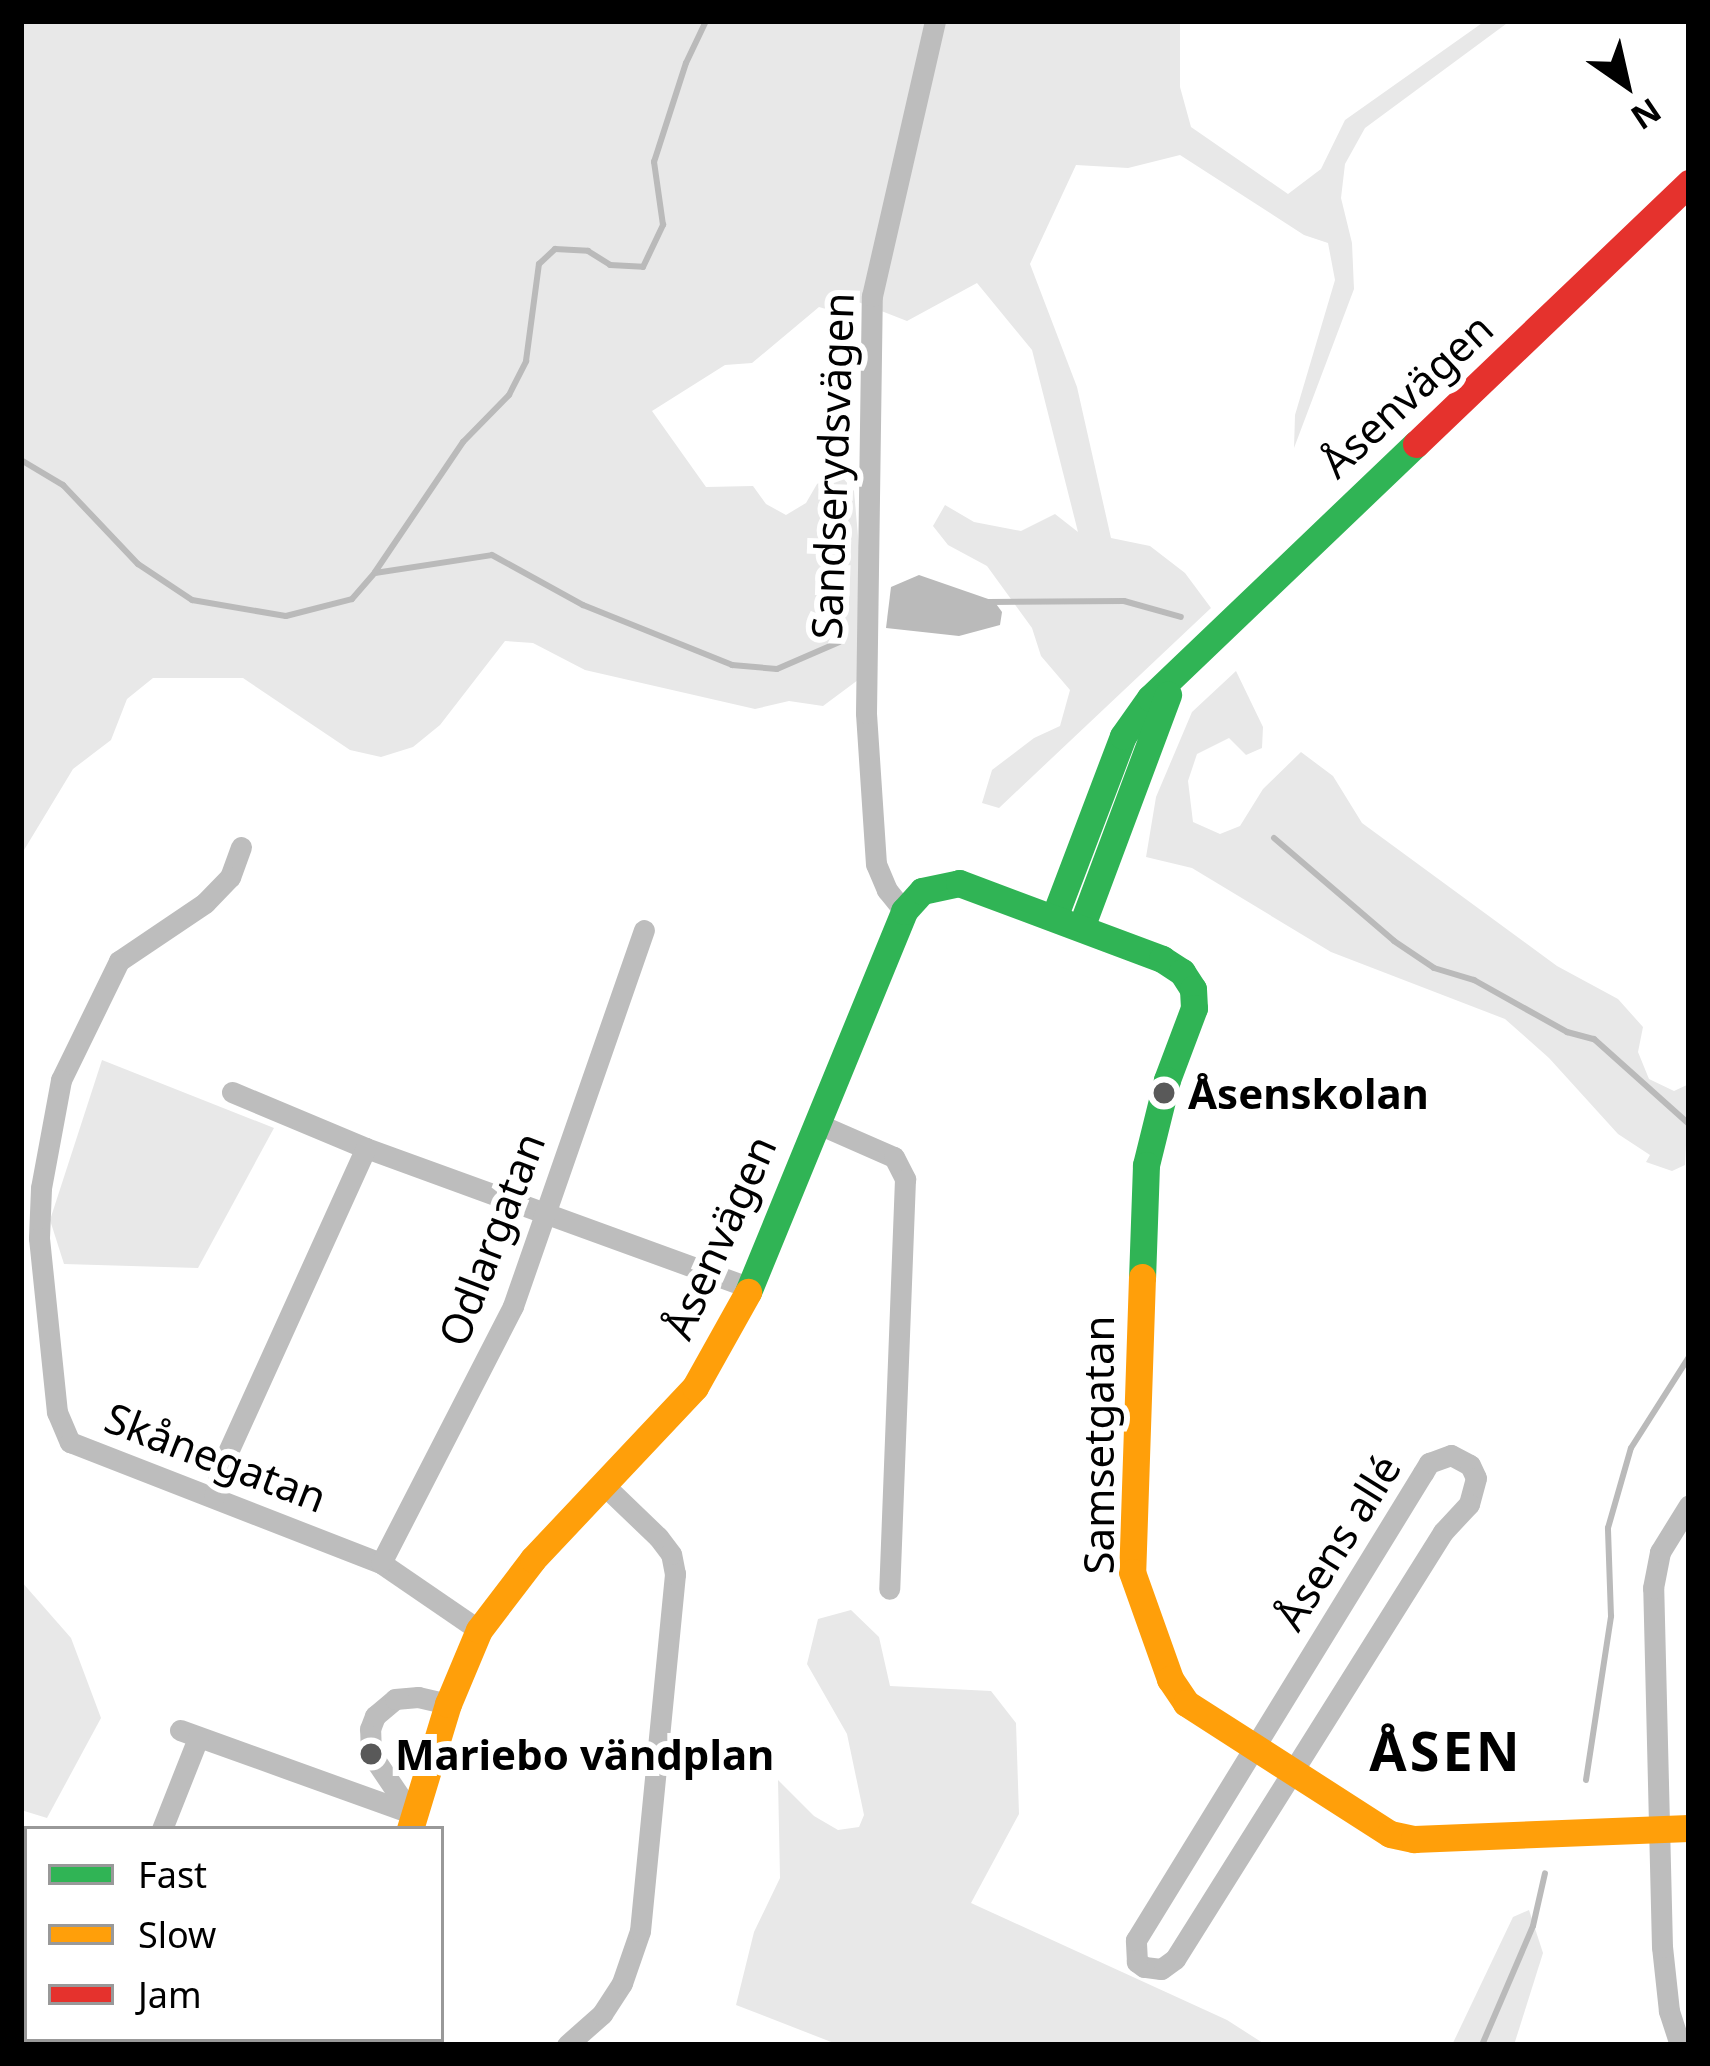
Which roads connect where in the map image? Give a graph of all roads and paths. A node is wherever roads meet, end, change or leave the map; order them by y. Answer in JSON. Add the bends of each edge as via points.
{"nodes":[{"id":1,"x":935,"y":21,"type":"edge"},
{"id":2,"x":1689,"y":183,"type":"edge"},
{"id":3,"x":242,"y":847,"type":"dead end"},
{"id":4,"x":904,"y":910,"type":"junction"},
{"id":5,"x":1069,"y":920,"type":"junction"},
{"id":6,"x":644,"y":930,"type":"dead end"},
{"id":7,"x":232,"y":1092,"type":"dead end"},
{"id":8,"x":816,"y":1123,"type":"junction"},
{"id":9,"x":366,"y":1148,"type":"junction"},
{"id":10,"x":544,"y":1212,"type":"junction"},
{"id":11,"x":750,"y":1288,"type":"junction"},
{"id":12,"x":606,"y":1487,"type":"junction"},
{"id":13,"x":214,"y":1497,"type":"junction"},
{"id":14,"x":1689,"y":1505,"type":"edge"},
{"id":15,"x":381,"y":1563,"type":"junction"},
{"id":16,"x":889,"y":1589,"type":"dead end"},
{"id":17,"x":479,"y":1630,"type":"junction"},
{"id":18,"x":448,"y":1704,"type":"junction"},
{"id":19,"x":1253,"y":1751,"type":"junction"},
{"id":20,"x":1292,"y":1776,"type":"junction"},
{"id":21,"x":410,"y":1821,"type":"edge"},
{"id":22,"x":163,"y":1826,"type":"edge"},
{"id":23,"x":1689,"y":1828,"type":"edge"},
{"id":24,"x":1658,"y":1829,"type":"junction"},
{"id":25,"x":567,"y":2045,"type":"edge"},
{"id":26,"x":1680,"y":2045,"type":"edge"}],
"edges":[{"from":1,"to":4,"type":"street","name":"Sandserydsvägen","via":[[872,296],[868,760],[876,864]]},
{"from":2,"to":5,"type":"street","name":"Åsenvägen","via":[[1150,698],[1123,736]]},
{"from":3,"to":13,"type":"street","name":"Skånegatan","via":[[230,877],[205,903],[119,961],[61,1080],[41,1188],[57,1412],[70,1442]]},
{"from":4,"to":5,"type":"street","via":[[922,891],[959,883]]},
{"from":4,"to":8,"type":"street","name":"Åsenvägen"},
{"from":5,"to":19,"type":"street","name":"Samsetgatan","via":[[1162,959],[1193,988],[1194,1008],[1146,1166],[1132,1572],[1186,1703]]},
{"from":6,"to":10,"type":"street","name":"Odlargatan"},
{"from":7,"to":9,"type":"street"},
{"from":8,"to":11,"type":"street","name":"Åsenvägen"},
{"from":8,"to":16,"type":"street","via":[[894,1157],[905,1179]]},
{"from":9,"to":10,"type":"street"},
{"from":9,"to":13,"type":"street"},
{"from":10,"to":11,"type":"street"},
{"from":10,"to":15,"type":"street","name":"Odlargatan","via":[[513,1306]]},
{"from":11,"to":12,"type":"street","name":"Åsenvägen","via":[[695,1387]]},
{"from":12,"to":17,"type":"street","name":"Åsenvägen","via":[[532,1559]]},
{"from":12,"to":25,"type":"street","via":[[658,1537],[675,1574],[640,1931],[622,1983]]},
{"from":13,"to":15,"type":"street","name":"Skånegatan"},
{"from":14,"to":24,"type":"street","via":[[1660,1552],[1653,1588]]},
{"from":15,"to":17,"type":"street","name":"Skånegatan"},
{"from":17,"to":18,"type":"street","name":"Åsenvägen"},
{"from":18,"to":21,"type":"street","name":"Åsenvägen"},
{"from":18,"to":21,"type":"street","via":[[395,1699],[370,1729],[371,1754]]},
{"from":19,"to":20,"type":"street","name":"Samsetgatan"},
{"from":19,"to":20,"type":"street","name":"Åsens allé","via":[[1136,1940],[1144,1967],[1161,1969],[1175,1959]]},
{"from":19,"to":20,"type":"street","name":"Åsens allé","via":[[1429,1463],[1462,1458],[1476,1478],[1469,1504],[1443,1532]]},
{"from":20,"to":24,"type":"street","name":"Samsetgatan","via":[[1390,1834],[1414,1839]]},
{"from":21,"to":22,"type":"street","via":[[189,1734]]},
{"from":23,"to":24,"type":"street","name":"Samsetgatan"},
{"from":24,"to":26,"type":"street","via":[[1664,1969]]}]}
